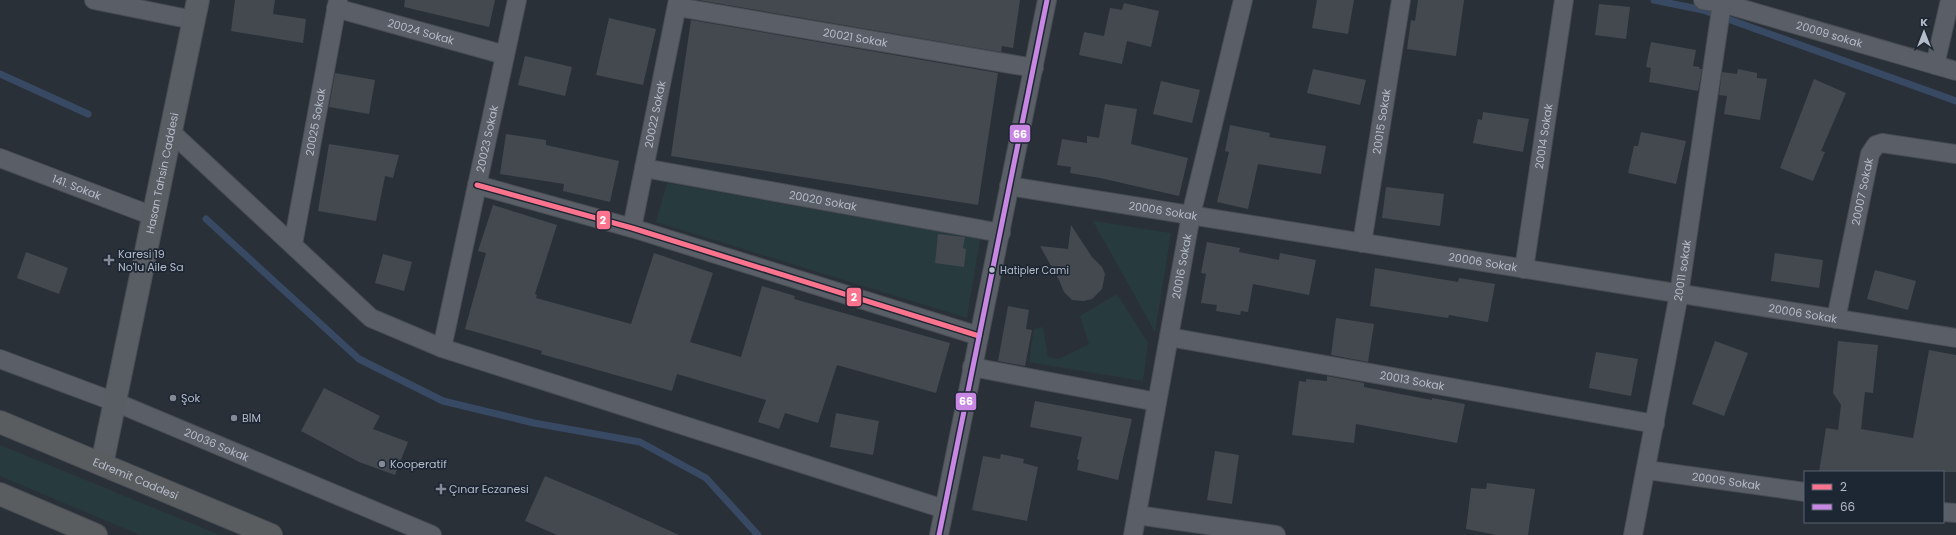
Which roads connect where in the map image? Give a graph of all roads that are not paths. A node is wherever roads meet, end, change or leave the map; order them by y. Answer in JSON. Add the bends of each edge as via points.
{"nodes":[{"id":1,"x":94,"y":0,"type":"edge"},
{"id":2,"x":517,"y":0,"type":"edge"},
{"id":3,"x":1047,"y":0,"type":"edge"},
{"id":4,"x":1243,"y":0,"type":"edge"},
{"id":5,"x":1401,"y":0,"type":"edge"},
{"id":6,"x":1703,"y":0,"type":"edge"},
{"id":7,"x":1950,"y":0,"type":"edge"},
{"id":8,"x":1564,"y":2,"type":"edge"},
{"id":9,"x":678,"y":3,"type":"edge"},
{"id":10,"x":337,"y":4,"type":"edge"},
{"id":11,"x":1722,"y":4,"type":"junction"},
{"id":12,"x":195,"y":10,"type":"edge"},
{"id":13,"x":505,"y":54,"type":"junction"},
{"id":14,"x":1935,"y":65,"type":"junction"},
{"id":15,"x":1034,"y":68,"type":"junction"},
{"id":16,"x":1956,"y":71,"type":"edge"},
{"id":17,"x":170,"y":131,"type":"junction"},
{"id":18,"x":1956,"y":154,"type":"edge"},
{"id":19,"x":0,"y":158,"type":"edge"},
{"id":20,"x":644,"y":168,"type":"junction"},
{"id":21,"x":477,"y":185,"type":"junction"},
{"id":22,"x":1009,"y":186,"type":"junction"},
{"id":23,"x":1192,"y":215,"type":"junction"},
{"id":24,"x":153,"y":216,"type":"junction"},
{"id":25,"x":632,"y":228,"type":"junction"},
{"id":26,"x":1001,"y":233,"type":"junction"},
{"id":27,"x":1362,"y":243,"type":"junction"},
{"id":28,"x":293,"y":244,"type":"junction"},
{"id":29,"x":1524,"y":269,"type":"junction"},
{"id":30,"x":1679,"y":294,"type":"junction"},
{"id":31,"x":1836,"y":319,"type":"junction"},
{"id":32,"x":979,"y":336,"type":"junction"},
{"id":33,"x":1169,"y":337,"type":"junction"},
{"id":34,"x":1956,"y":338,"type":"edge"},
{"id":35,"x":442,"y":348,"type":"junction"},
{"id":36,"x":0,"y":358,"type":"edge"},
{"id":37,"x":972,"y":367,"type":"junction"},
{"id":38,"x":115,"y":402,"type":"junction"},
{"id":39,"x":1157,"y":402,"type":"junction"},
{"id":40,"x":0,"y":422,"type":"edge"},
{"id":41,"x":1655,"y":424,"type":"junction"},
{"id":42,"x":102,"y":464,"type":"junction"},
{"id":43,"x":1647,"y":470,"type":"junction"},
{"id":44,"x":1804,"y":492,"type":"edge"},
{"id":45,"x":0,"y":494,"type":"edge"},
{"id":46,"x":944,"y":509,"type":"junction"},
{"id":47,"x":1944,"y":512,"type":"edge"},
{"id":48,"x":1956,"y":514,"type":"edge"},
{"id":49,"x":1137,"y":515,"type":"junction"},
{"id":50,"x":96,"y":535,"type":"edge"},
{"id":51,"x":271,"y":535,"type":"edge"},
{"id":52,"x":432,"y":535,"type":"edge"},
{"id":53,"x":939,"y":535,"type":"edge"},
{"id":54,"x":1133,"y":535,"type":"edge"},
{"id":55,"x":1276,"y":535,"type":"edge"},
{"id":56,"x":1633,"y":535,"type":"edge"}],
"edges":[{"from":1,"to":12,"type":"street"},
{"from":2,"to":13,"type":"street","name":"20023 Sokak"},
{"from":3,"to":15,"type":"street"},
{"from":4,"to":23,"type":"street","name":"20016 Sokak"},
{"from":5,"to":27,"type":"street","name":"20015 Sokak"},
{"from":6,"to":11,"type":"street","name":"20009 sokak"},
{"from":7,"to":14,"type":"street"},
{"from":8,"to":29,"type":"street","name":"20014 Sokak"},
{"from":9,"to":15,"type":"street","name":"20021 Sokak"},
{"from":9,"to":20,"type":"street","name":"20022 Sokak"},
{"from":10,"to":13,"type":"street","name":"20024 Sokak"},
{"from":10,"to":28,"type":"street","name":"20025 Sokak"},
{"from":11,"to":14,"type":"street","name":"20009 sokak"},
{"from":11,"to":30,"type":"street","name":"20011 sokak"},
{"from":12,"to":17,"type":"main road","name":"Hasan Tahsin Caddesi"},
{"from":13,"to":21,"type":"street","name":"20023 Sokak"},
{"from":14,"to":16,"type":"street","name":"20009 sokak"},
{"from":15,"to":22,"type":"street"},
{"from":17,"to":24,"type":"main road","name":"Hasan Tahsin Caddesi"},
{"from":17,"to":28,"type":"street"},
{"from":18,"to":31,"type":"street","name":"20007 Sokak","via":[[1882,143],[1873,149]]},
{"from":19,"to":24,"type":"street","name":"141. Sokak"},
{"from":20,"to":25,"type":"street","name":"20022 Sokak"},
{"from":20,"to":26,"type":"street","name":"20020 Sokak"},
{"from":21,"to":25,"type":"street"},
{"from":21,"to":35,"type":"street","name":"20023 Sokak"},
{"from":22,"to":23,"type":"street","name":"20006 Sokak"},
{"from":22,"to":26,"type":"street"},
{"from":23,"to":27,"type":"street","name":"20006 Sokak"},
{"from":23,"to":33,"type":"street","name":"20016 Sokak"},
{"from":24,"to":38,"type":"main road","name":"Hasan Tahsin Caddesi"},
{"from":25,"to":32,"type":"street"},
{"from":26,"to":32,"type":"street"},
{"from":27,"to":29,"type":"street","name":"20006 Sokak"},
{"from":28,"to":35,"type":"street","via":[[371,318]]},
{"from":29,"to":30,"type":"street","name":"20006 Sokak"},
{"from":30,"to":31,"type":"street","name":"20006 Sokak"},
{"from":30,"to":41,"type":"street","name":"20011 sokak"},
{"from":31,"to":34,"type":"street","name":"20006 Sokak"},
{"from":32,"to":37,"type":"street"},
{"from":33,"to":39,"type":"street","name":"20016 Sokak"},
{"from":33,"to":41,"type":"street","name":"20013 Sokak"},
{"from":35,"to":46,"type":"street"},
{"from":36,"to":38,"type":"street","name":"20036 Sokak"},
{"from":37,"to":39,"type":"street"},
{"from":37,"to":46,"type":"street"},
{"from":38,"to":42,"type":"main road","name":"Hasan Tahsin Caddesi"},
{"from":38,"to":52,"type":"street","name":"20036 Sokak"},
{"from":39,"to":49,"type":"street","name":"20016 Sokak"},
{"from":40,"to":42,"type":"highway","name":"Edremit Caddesi"},
{"from":41,"to":43,"type":"street","name":"20011 sokak"},
{"from":42,"to":51,"type":"highway","name":"Edremit Caddesi"},
{"from":43,"to":44,"type":"street","name":"20005 Sokak"},
{"from":43,"to":56,"type":"street","name":"20011 sokak"},
{"from":45,"to":50,"type":"highway"},
{"from":46,"to":53,"type":"street"},
{"from":47,"to":48,"type":"street"},
{"from":49,"to":54,"type":"street","name":"20016 Sokak"},
{"from":49,"to":55,"type":"street"}]}
